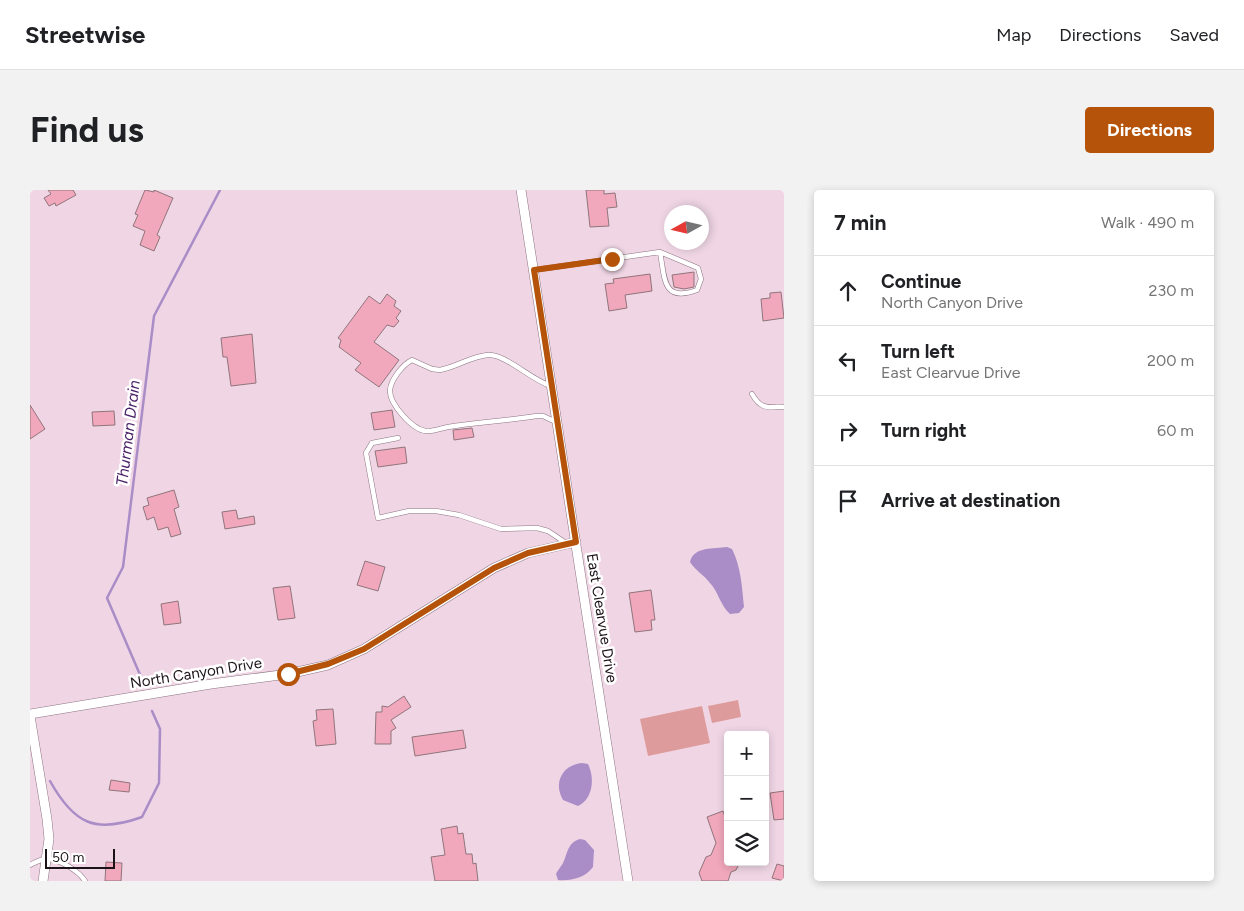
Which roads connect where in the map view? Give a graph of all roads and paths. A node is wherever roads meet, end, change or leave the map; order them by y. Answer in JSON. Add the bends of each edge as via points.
{"nodes":[{"id":1,"x":521,"y":190,"type":"edge"},
{"id":2,"x":660,"y":252,"type":"junction"},
{"id":3,"x":534,"y":270,"type":"junction"},
{"id":4,"x":552,"y":386,"type":"junction"},
{"id":5,"x":752,"y":394,"type":"dead end"},
{"id":6,"x":784,"y":407,"type":"edge"},
{"id":7,"x":558,"y":423,"type":"junction"},
{"id":8,"x":398,"y":438,"type":"dead end"},
{"id":9,"x":572,"y":543,"type":"junction"},
{"id":10,"x":30,"y":715,"type":"edge"},
{"id":11,"x":46,"y":859,"type":"junction"},
{"id":12,"x":30,"y":865,"type":"edge"},
{"id":13,"x":43,"y":881,"type":"edge"},
{"id":14,"x":85,"y":881,"type":"edge"},
{"id":15,"x":628,"y":881,"type":"edge"}],
"edges":[{"from":1,"to":3,"type":"street","name":"East Clearvue Drive"},
{"from":2,"to":2,"type":"lane","via":[[698,268],[701,279],[696,290],[675,295],[671,292]]},
{"from":2,"to":3,"type":"lane"},
{"from":3,"to":4,"type":"street","name":"East Clearvue Drive"},
{"from":4,"to":7,"type":"street","name":"East Clearvue Drive"},
{"from":4,"to":7,"type":"lane","via":[[490,355],[440,370],[412,360],[396,376],[390,391],[401,414],[419,430],[428,432],[536,416]]},
{"from":5,"to":6,"type":"lane","via":[[762,406]]},
{"from":7,"to":9,"type":"street","name":"East Clearvue Drive"},
{"from":8,"to":9,"type":"lane","via":[[372,443],[366,453],[378,518],[410,511],[436,511],[501,529],[537,528]]},
{"from":9,"to":10,"type":"street","name":"North Canyon Drive","via":[[528,553],[494,568],[364,649],[328,664],[288,674]]},
{"from":9,"to":15,"type":"street","name":"East Clearvue Drive"},
{"from":10,"to":11,"type":"street","via":[[48,819]]},
{"from":11,"to":12,"type":"lane"},
{"from":11,"to":13,"type":"street"},
{"from":11,"to":14,"type":"lane","via":[[71,868]]}]}
